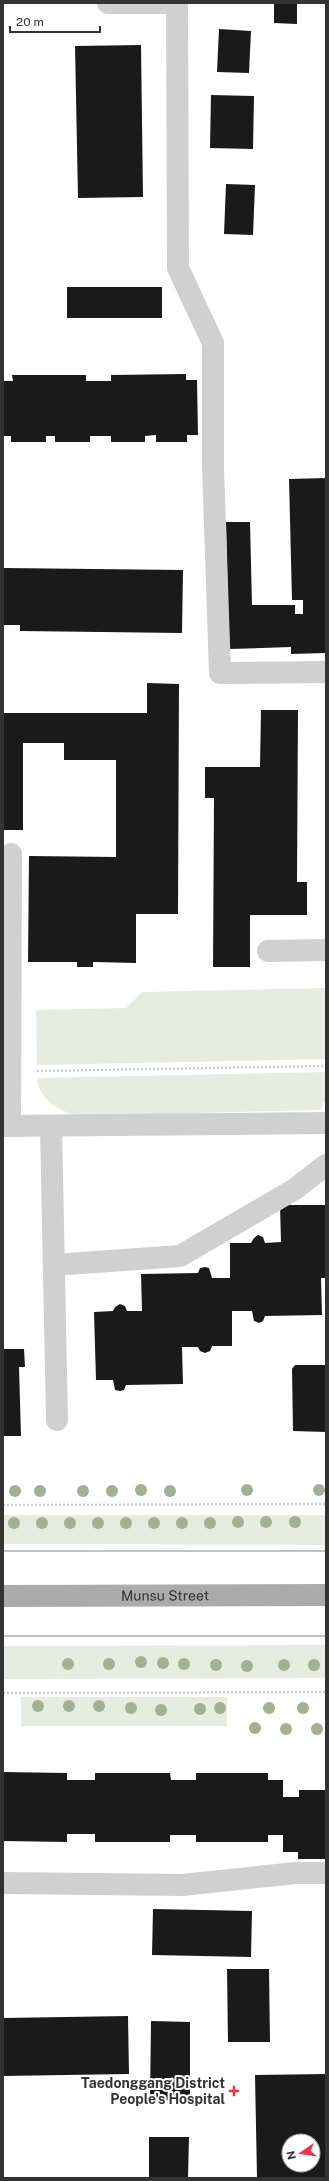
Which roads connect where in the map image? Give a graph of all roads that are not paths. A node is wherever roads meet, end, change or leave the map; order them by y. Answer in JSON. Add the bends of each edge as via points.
{"nodes":[{"id":1,"x":108,"y":3,"type":"edge"},
{"id":2,"x":176,"y":3,"type":"edge"},
{"id":3,"x":326,"y":672,"type":"edge"},
{"id":4,"x":10,"y":854,"type":"dead end"},
{"id":5,"x":326,"y":950,"type":"edge"},
{"id":6,"x":268,"y":951,"type":"dead end"},
{"id":7,"x":326,"y":1123,"type":"edge"},
{"id":8,"x":6,"y":1126,"type":"edge"},
{"id":9,"x":51,"y":1126,"type":"junction"},
{"id":10,"x":326,"y":1165,"type":"edge"},
{"id":11,"x":54,"y":1265,"type":"junction"},
{"id":12,"x":56,"y":1420,"type":"dead end"},
{"id":13,"x":326,"y":1595,"type":"edge"},
{"id":14,"x":3,"y":1596,"type":"edge"},
{"id":15,"x":326,"y":1873,"type":"edge"},
{"id":16,"x":3,"y":1883,"type":"edge"}],
"edges":[{"from":1,"to":2,"type":"street"},
{"from":2,"to":3,"type":"street","via":[[178,268],[213,343],[220,673]]},
{"from":4,"to":8,"type":"street","via":[[10,1071]]},
{"from":5,"to":6,"type":"street"},
{"from":7,"to":9,"type":"street"},
{"from":8,"to":9,"type":"street"},
{"from":9,"to":11,"type":"street"},
{"from":10,"to":11,"type":"street","via":[[295,1189],[180,1256]]},
{"from":11,"to":12,"type":"street"},
{"from":13,"to":14,"type":"main road","name":"Munsu Street"},
{"from":15,"to":16,"type":"street","via":[[296,1873],[182,1885]]}]}
